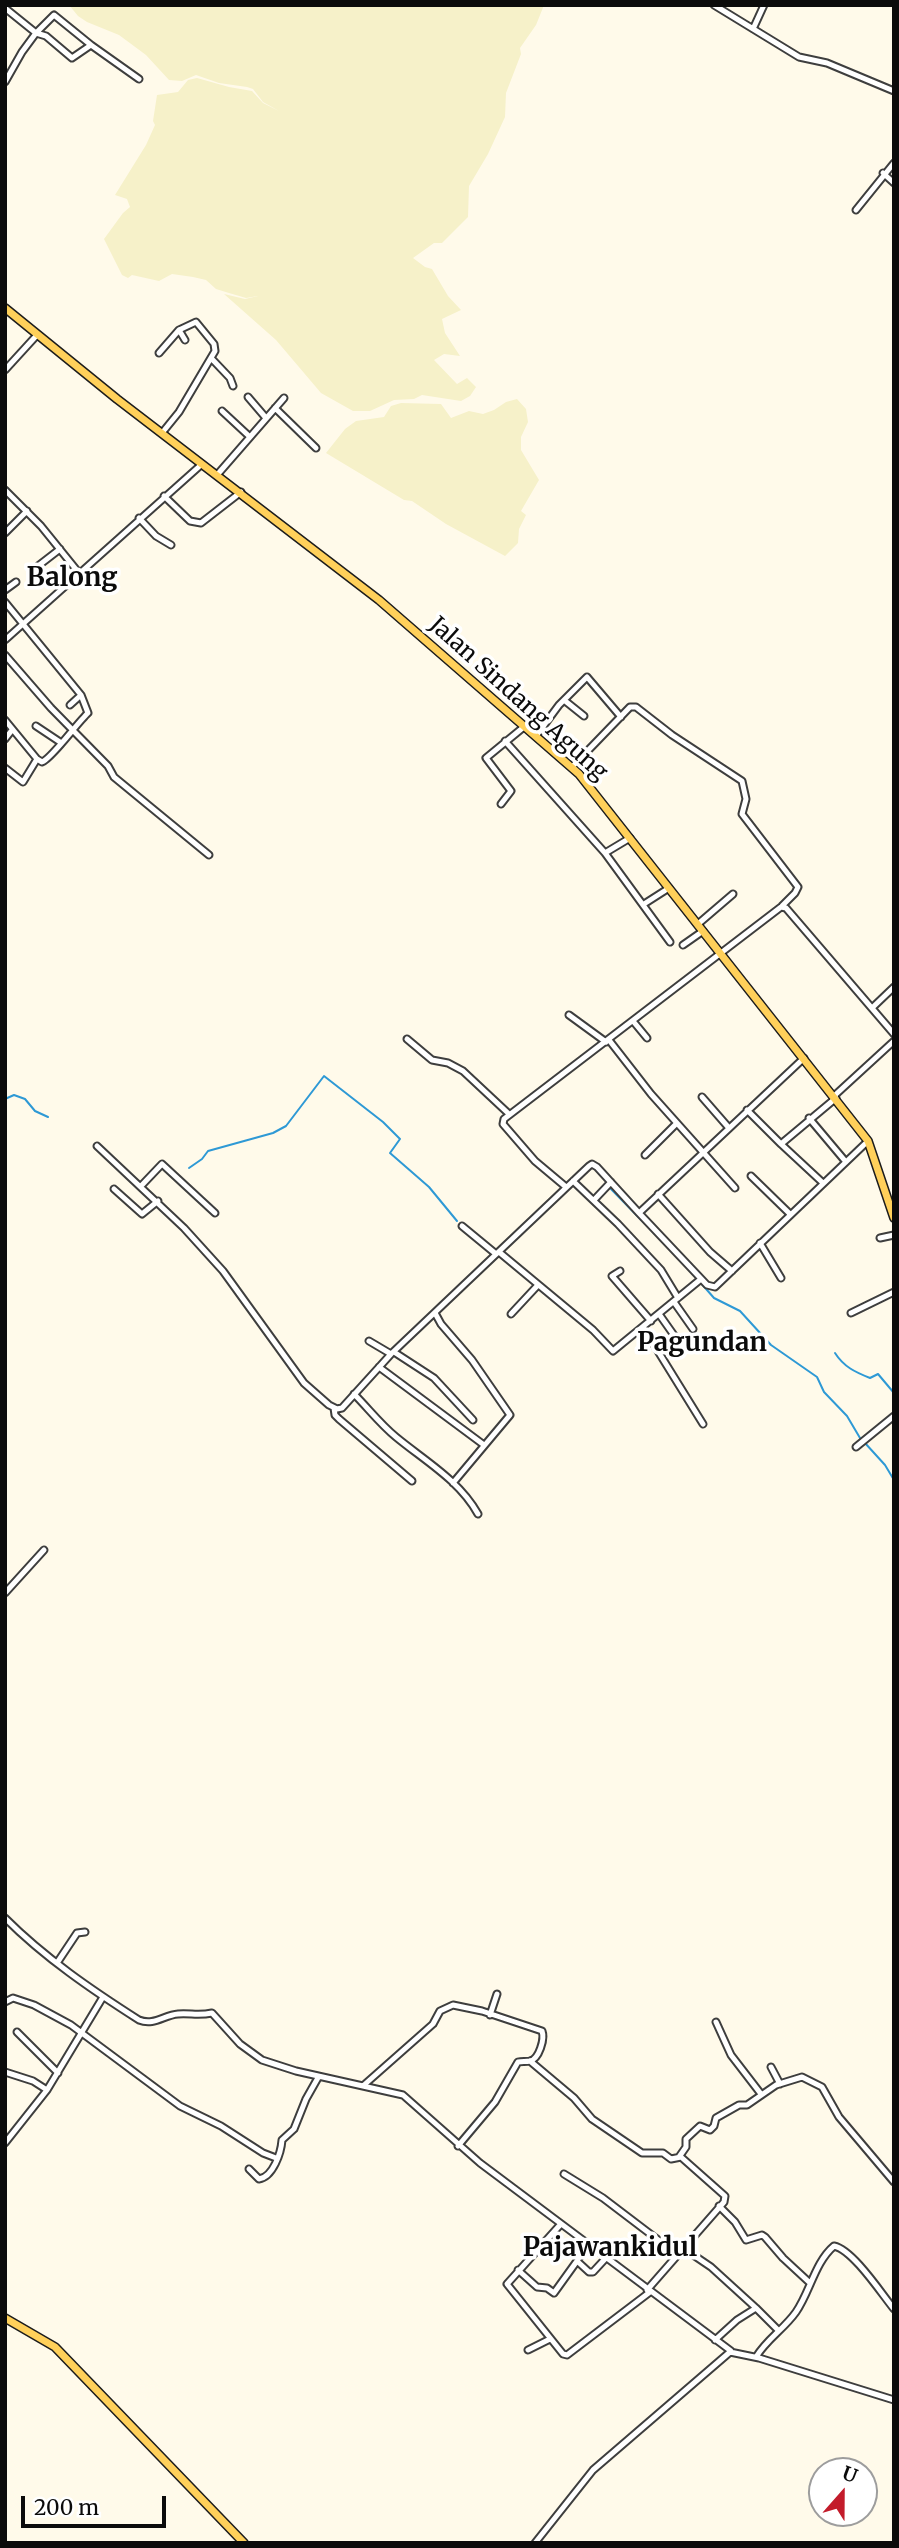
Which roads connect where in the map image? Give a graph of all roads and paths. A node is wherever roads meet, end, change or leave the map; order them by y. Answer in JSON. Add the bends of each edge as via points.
{"nodes":[{"id":1,"x":764,"y":5,"type":"edge"},
{"id":2,"x":718,"y":6,"type":"edge"},
{"id":3,"x":5,"y":8,"type":"edge"},
{"id":4,"x":753,"y":29,"type":"junction"},
{"id":5,"x":36,"y":33,"type":"junction"},
{"id":6,"x":91,"y":45,"type":"junction"},
{"id":7,"x":139,"y":79,"type":"dead end"},
{"id":8,"x":5,"y":82,"type":"edge"},
{"id":9,"x":894,"y":91,"type":"edge"},
{"id":10,"x":894,"y":163,"type":"edge"},
{"id":11,"x":883,"y":173,"type":"junction"},
{"id":12,"x":894,"y":183,"type":"edge"},
{"id":13,"x":856,"y":210,"type":"dead end"},
{"id":14,"x":5,"y":308,"type":"edge"},
{"id":15,"x":179,"y":330,"type":"junction"},
{"id":16,"x":37,"y":335,"type":"junction"},
{"id":17,"x":185,"y":341,"type":"dead end"},
{"id":18,"x":159,"y":353,"type":"dead end"},
{"id":19,"x":211,"y":358,"type":"junction"},
{"id":20,"x":5,"y":370,"type":"edge"},
{"id":21,"x":233,"y":386,"type":"dead end"},
{"id":22,"x":248,"y":397,"type":"dead end"},
{"id":23,"x":284,"y":398,"type":"dead end"},
{"id":24,"x":275,"y":408,"type":"junction"},
{"id":25,"x":222,"y":411,"type":"dead end"},
{"id":26,"x":266,"y":418,"type":"junction"},
{"id":27,"x":162,"y":433,"type":"junction"},
{"id":28,"x":250,"y":437,"type":"junction"},
{"id":29,"x":316,"y":448,"type":"dead end"},
{"id":30,"x":202,"y":464,"type":"junction"},
{"id":31,"x":217,"y":475,"type":"junction"},
{"id":32,"x":5,"y":491,"type":"edge"},
{"id":33,"x":241,"y":492,"type":"junction"},
{"id":34,"x":164,"y":496,"type":"junction"},
{"id":35,"x":27,"y":511,"type":"junction"},
{"id":36,"x":139,"y":518,"type":"junction"},
{"id":37,"x":5,"y":533,"type":"edge"},
{"id":38,"x":171,"y":545,"type":"dead end"},
{"id":39,"x":60,"y":550,"type":"junction"},
{"id":40,"x":38,"y":566,"type":"dead end"},
{"id":41,"x":79,"y":573,"type":"junction"},
{"id":42,"x":16,"y":582,"type":"dead end"},
{"id":43,"x":5,"y":590,"type":"edge"},
{"id":44,"x":5,"y":602,"type":"edge"},
{"id":45,"x":23,"y":624,"type":"junction"},
{"id":46,"x":5,"y":640,"type":"edge"},
{"id":47,"x":5,"y":655,"type":"edge"},
{"id":48,"x":81,"y":695,"type":"junction"},
{"id":49,"x":564,"y":700,"type":"junction"},
{"id":50,"x":70,"y":705,"type":"dead end"},
{"id":51,"x":584,"y":716,"type":"dead end"},
{"id":52,"x":621,"y":717,"type":"junction"},
{"id":53,"x":5,"y":720,"type":"edge"},
{"id":54,"x":36,"y":726,"type":"dead end"},
{"id":55,"x":525,"y":726,"type":"junction"},
{"id":56,"x":12,"y":730,"type":"junction"},
{"id":57,"x":72,"y":730,"type":"junction"},
{"id":58,"x":536,"y":736,"type":"junction"},
{"id":59,"x":5,"y":739,"type":"edge"},
{"id":60,"x":505,"y":741,"type":"junction"},
{"id":61,"x":60,"y":742,"type":"junction"},
{"id":62,"x":37,"y":759,"type":"junction"},
{"id":63,"x":5,"y":768,"type":"edge"},
{"id":64,"x":572,"y":768,"type":"junction"},
{"id":65,"x":501,"y":804,"type":"dead end"},
{"id":66,"x":630,"y":838,"type":"junction"},
{"id":67,"x":605,"y":853,"type":"junction"},
{"id":68,"x":209,"y":855,"type":"dead end"},
{"id":69,"x":669,"y":888,"type":"junction"},
{"id":70,"x":733,"y":894,"type":"dead end"},
{"id":71,"x":644,"y":904,"type":"junction"},
{"id":72,"x":782,"y":906,"type":"junction"},
{"id":73,"x":698,"y":924,"type":"junction"},
{"id":74,"x":704,"y":931,"type":"junction"},
{"id":75,"x":670,"y":942,"type":"dead end"},
{"id":76,"x":682,"y":945,"type":"dead end"},
{"id":77,"x":721,"y":954,"type":"junction"},
{"id":78,"x":894,"y":987,"type":"edge"},
{"id":79,"x":872,"y":1008,"type":"junction"},
{"id":80,"x":569,"y":1015,"type":"dead end"},
{"id":81,"x":633,"y":1021,"type":"junction"},
{"id":82,"x":894,"y":1034,"type":"edge"},
{"id":83,"x":647,"y":1038,"type":"dead end"},
{"id":84,"x":407,"y":1039,"type":"dead end"},
{"id":85,"x":607,"y":1041,"type":"junction"},
{"id":86,"x":894,"y":1041,"type":"edge"},
{"id":87,"x":804,"y":1058,"type":"junction"},
{"id":88,"x":702,"y":1097,"type":"dead end"},
{"id":89,"x":835,"y":1097,"type":"junction"},
{"id":90,"x":747,"y":1110,"type":"junction"},
{"id":91,"x":509,"y":1114,"type":"junction"},
{"id":92,"x":809,"y":1118,"type":"junction"},
{"id":93,"x":677,"y":1123,"type":"junction"},
{"id":94,"x":729,"y":1128,"type":"junction"},
{"id":95,"x":868,"y":1141,"type":"junction"},
{"id":96,"x":781,"y":1144,"type":"junction"},
{"id":97,"x":97,"y":1146,"type":"dead end"},
{"id":98,"x":703,"y":1153,"type":"junction"},
{"id":99,"x":645,"y":1154,"type":"dead end"},
{"id":100,"x":846,"y":1161,"type":"junction"},
{"id":101,"x":751,"y":1176,"type":"dead end"},
{"id":102,"x":573,"y":1181,"type":"junction"},
{"id":103,"x":824,"y":1183,"type":"junction"},
{"id":104,"x":608,"y":1184,"type":"junction"},
{"id":105,"x":142,"y":1185,"type":"junction"},
{"id":106,"x":566,"y":1187,"type":"junction"},
{"id":107,"x":735,"y":1188,"type":"dead end"},
{"id":108,"x":114,"y":1189,"type":"dead end"},
{"id":109,"x":658,"y":1194,"type":"junction"},
{"id":110,"x":594,"y":1200,"type":"junction"},
{"id":111,"x":158,"y":1201,"type":"junction"},
{"id":112,"x":215,"y":1213,"type":"dead end"},
{"id":113,"x":639,"y":1213,"type":"junction"},
{"id":114,"x":790,"y":1214,"type":"junction"},
{"id":115,"x":894,"y":1218,"type":"edge"},
{"id":116,"x":461,"y":1226,"type":"dead end"},
{"id":117,"x":894,"y":1235,"type":"edge"},
{"id":118,"x":880,"y":1238,"type":"dead end"},
{"id":119,"x":760,"y":1244,"type":"junction"},
{"id":120,"x":498,"y":1253,"type":"junction"},
{"id":121,"x":620,"y":1271,"type":"dead end"},
{"id":122,"x":732,"y":1271,"type":"junction"},
{"id":123,"x":781,"y":1278,"type":"dead end"},
{"id":124,"x":701,"y":1279,"type":"junction"},
{"id":125,"x":538,"y":1285,"type":"junction"},
{"id":126,"x":894,"y":1292,"type":"edge"},
{"id":127,"x":676,"y":1300,"type":"junction"},
{"id":128,"x":435,"y":1313,"type":"junction"},
{"id":129,"x":851,"y":1313,"type":"dead end"},
{"id":130,"x":511,"y":1314,"type":"dead end"},
{"id":131,"x":659,"y":1314,"type":"junction"},
{"id":132,"x":651,"y":1321,"type":"junction"},
{"id":133,"x":643,"y":1327,"type":"junction"},
{"id":134,"x":693,"y":1329,"type":"dead end"},
{"id":135,"x":369,"y":1341,"type":"dead end"},
{"id":136,"x":683,"y":1349,"type":"dead end"},
{"id":137,"x":392,"y":1353,"type":"junction"},
{"id":138,"x":379,"y":1367,"type":"junction"},
{"id":139,"x":354,"y":1394,"type":"junction"},
{"id":140,"x":334,"y":1408,"type":"junction"},
{"id":141,"x":894,"y":1416,"type":"edge"},
{"id":142,"x":473,"y":1420,"type":"dead end"},
{"id":143,"x":703,"y":1424,"type":"dead end"},
{"id":144,"x":484,"y":1445,"type":"junction"},
{"id":145,"x":856,"y":1447,"type":"dead end"},
{"id":146,"x":412,"y":1481,"type":"dead end"},
{"id":147,"x":453,"y":1483,"type":"junction"},
{"id":148,"x":478,"y":1514,"type":"dead end"},
{"id":149,"x":44,"y":1550,"type":"dead end"},
{"id":150,"x":5,"y":1594,"type":"edge"},
{"id":151,"x":5,"y":1918,"type":"edge"},
{"id":152,"x":85,"y":1932,"type":"dead end"},
{"id":153,"x":57,"y":1963,"type":"junction"},
{"id":154,"x":497,"y":1994,"type":"dead end"},
{"id":155,"x":103,"y":1997,"type":"junction"},
{"id":156,"x":6,"y":1999,"type":"edge"},
{"id":157,"x":491,"y":2015,"type":"junction"},
{"id":158,"x":716,"y":2022,"type":"dead end"},
{"id":159,"x":17,"y":2032,"type":"dead end"},
{"id":160,"x":81,"y":2034,"type":"junction"},
{"id":161,"x":530,"y":2061,"type":"junction"},
{"id":162,"x":771,"y":2067,"type":"dead end"},
{"id":163,"x":5,"y":2072,"type":"edge"},
{"id":164,"x":58,"y":2073,"type":"junction"},
{"id":165,"x":320,"y":2076,"type":"junction"},
{"id":166,"x":780,"y":2084,"type":"junction"},
{"id":167,"x":364,"y":2085,"type":"junction"},
{"id":168,"x":47,"y":2090,"type":"junction"},
{"id":169,"x":761,"y":2094,"type":"junction"},
{"id":170,"x":5,"y":2143,"type":"edge"},
{"id":171,"x":458,"y":2146,"type":"junction"},
{"id":172,"x":679,"y":2157,"type":"junction"},
{"id":173,"x":276,"y":2158,"type":"junction"},
{"id":174,"x":249,"y":2169,"type":"dead end"},
{"id":175,"x":564,"y":2174,"type":"dead end"},
{"id":176,"x":894,"y":2182,"type":"edge"},
{"id":177,"x":719,"y":2206,"type":"junction"},
{"id":178,"x":560,"y":2225,"type":"junction"},
{"id":179,"x":587,"y":2245,"type":"junction"},
{"id":180,"x":683,"y":2248,"type":"junction"},
{"id":181,"x":678,"y":2255,"type":"junction"},
{"id":182,"x":605,"y":2259,"type":"junction"},
{"id":183,"x":577,"y":2261,"type":"junction"},
{"id":184,"x":518,"y":2270,"type":"junction"},
{"id":185,"x":810,"y":2283,"type":"junction"},
{"id":186,"x":649,"y":2291,"type":"junction"},
{"id":187,"x":757,"y":2308,"type":"junction"},
{"id":188,"x":894,"y":2309,"type":"edge"},
{"id":189,"x":5,"y":2318,"type":"edge"},
{"id":190,"x":778,"y":2330,"type":"junction"},
{"id":191,"x":550,"y":2339,"type":"junction"},
{"id":192,"x":715,"y":2340,"type":"junction"},
{"id":193,"x":528,"y":2350,"type":"dead end"},
{"id":194,"x":731,"y":2351,"type":"junction"},
{"id":195,"x":755,"y":2357,"type":"junction"},
{"id":196,"x":894,"y":2400,"type":"edge"},
{"id":197,"x":244,"y":2543,"type":"edge"},
{"id":198,"x":535,"y":2543,"type":"edge"}],
"edges":[{"from":1,"to":4,"type":"street"},
{"from":2,"to":4,"type":"street"},
{"from":3,"to":5,"type":"street"},
{"from":4,"to":9,"type":"street","via":[[799,57],[835,66]]},
{"from":5,"to":6,"type":"street","via":[[72,58]]},
{"from":5,"to":6,"type":"street","via":[[54,15]]},
{"from":5,"to":8,"type":"street"},
{"from":6,"to":7,"type":"street"},
{"from":10,"to":11,"type":"street"},
{"from":11,"to":12,"type":"street"},
{"from":11,"to":13,"type":"street"},
{"from":14,"to":16,"type":"main road","name":"Jalan Sindang Agung"},
{"from":15,"to":17,"type":"street"},
{"from":15,"to":18,"type":"street"},
{"from":15,"to":19,"type":"street","via":[[196,322],[214,344]]},
{"from":16,"to":20,"type":"street"},
{"from":16,"to":27,"type":"main road","name":"Jalan Sindang Agung"},
{"from":19,"to":21,"type":"street"},
{"from":19,"to":27,"type":"street"},
{"from":22,"to":26,"type":"street"},
{"from":23,"to":24,"type":"street"},
{"from":24,"to":26,"type":"street"},
{"from":24,"to":29,"type":"street"},
{"from":25,"to":28,"type":"street"},
{"from":26,"to":28,"type":"street"},
{"from":27,"to":30,"type":"main road","name":"Jalan Sindang Agung"},
{"from":28,"to":31,"type":"street"},
{"from":30,"to":31,"type":"main road","name":"Jalan Sindang Agung"},
{"from":30,"to":34,"type":"street"},
{"from":31,"to":33,"type":"main road","name":"Jalan Sindang Agung"},
{"from":32,"to":35,"type":"street"},
{"from":33,"to":34,"type":"street","via":[[198,523],[187,519]]},
{"from":33,"to":55,"type":"main road","name":"Jalan Sindang Agung","via":[[379,600]]},
{"from":34,"to":36,"type":"street"},
{"from":35,"to":37,"type":"street"},
{"from":35,"to":39,"type":"street"},
{"from":36,"to":38,"type":"street"},
{"from":36,"to":41,"type":"street"},
{"from":39,"to":40,"type":"street"},
{"from":39,"to":41,"type":"street"},
{"from":41,"to":45,"type":"street"},
{"from":42,"to":43,"type":"street"},
{"from":44,"to":45,"type":"street"},
{"from":45,"to":46,"type":"street"},
{"from":45,"to":48,"type":"street"},
{"from":47,"to":57,"type":"street"},
{"from":48,"to":50,"type":"street"},
{"from":48,"to":57,"type":"street","via":[[89,711]]},
{"from":49,"to":51,"type":"street"},
{"from":49,"to":52,"type":"street","via":[[588,677]]},
{"from":49,"to":58,"type":"street"},
{"from":52,"to":64,"type":"street"},
{"from":52,"to":72,"type":"street","via":[[631,706],[636,707],[671,736],[739,778],[746,799],[743,816],[798,887]]},
{"from":53,"to":56,"type":"street"},
{"from":54,"to":61,"type":"street"},
{"from":55,"to":58,"type":"main road","name":"Jalan Sindang Agung"},
{"from":55,"to":60,"type":"street"},
{"from":56,"to":59,"type":"street"},
{"from":56,"to":62,"type":"street"},
{"from":57,"to":61,"type":"street"},
{"from":57,"to":68,"type":"street","via":[[114,777]]},
{"from":58,"to":64,"type":"main road","name":"Jalan Sindang Agung"},
{"from":60,"to":65,"type":"street","via":[[486,758],[511,791]]},
{"from":60,"to":67,"type":"street"},
{"from":61,"to":62,"type":"street","via":[[47,761]]},
{"from":62,"to":63,"type":"street","via":[[23,782]]},
{"from":64,"to":66,"type":"main road","name":"Jalan Sindang Agung"},
{"from":66,"to":67,"type":"street"},
{"from":66,"to":69,"type":"main road","name":"Jalan Sindang Agung"},
{"from":67,"to":71,"type":"street"},
{"from":69,"to":71,"type":"street"},
{"from":69,"to":73,"type":"main road","name":"Jalan Sindang Agung"},
{"from":70,"to":73,"type":"street"},
{"from":71,"to":75,"type":"street"},
{"from":72,"to":77,"type":"street"},
{"from":72,"to":79,"type":"street"},
{"from":73,"to":74,"type":"main road","name":"Jalan Sindang Agung"},
{"from":74,"to":76,"type":"street"},
{"from":74,"to":77,"type":"main road","name":"Jalan Sindang Agung"},
{"from":77,"to":81,"type":"street"},
{"from":77,"to":87,"type":"main road","name":"Jalan Sindang Agung"},
{"from":78,"to":79,"type":"street"},
{"from":79,"to":82,"type":"street"},
{"from":80,"to":85,"type":"street"},
{"from":81,"to":83,"type":"street"},
{"from":81,"to":85,"type":"street"},
{"from":84,"to":91,"type":"street","via":[[432,1060],[463,1071]]},
{"from":85,"to":91,"type":"street"},
{"from":85,"to":93,"type":"street"},
{"from":86,"to":89,"type":"street"},
{"from":87,"to":89,"type":"main road","name":"Jalan Sindang Agung"},
{"from":87,"to":90,"type":"street"},
{"from":88,"to":94,"type":"street"},
{"from":89,"to":92,"type":"street"},
{"from":89,"to":95,"type":"main road","name":"Jalan Sindang Agung"},
{"from":90,"to":94,"type":"street"},
{"from":90,"to":96,"type":"street"},
{"from":91,"to":106,"type":"street","via":[[503,1121],[511,1134]]},
{"from":92,"to":96,"type":"street"},
{"from":92,"to":100,"type":"street"},
{"from":93,"to":98,"type":"street"},
{"from":93,"to":99,"type":"street"},
{"from":94,"to":98,"type":"street"},
{"from":95,"to":100,"type":"street"},
{"from":95,"to":115,"type":"main road","name":"Jalan Sindang Agung"},
{"from":96,"to":103,"type":"street"},
{"from":97,"to":105,"type":"street"},
{"from":98,"to":107,"type":"street"},
{"from":98,"to":109,"type":"street"},
{"from":100,"to":103,"type":"street"},
{"from":101,"to":114,"type":"street"},
{"from":102,"to":104,"type":"street","via":[[592,1164]]},
{"from":102,"to":106,"type":"street"},
{"from":102,"to":110,"type":"street"},
{"from":103,"to":114,"type":"street"},
{"from":104,"to":110,"type":"street"},
{"from":104,"to":113,"type":"street"},
{"from":105,"to":111,"type":"street"},
{"from":105,"to":112,"type":"street","via":[[162,1164]]},
{"from":106,"to":120,"type":"street"},
{"from":108,"to":111,"type":"street","via":[[142,1214]]},
{"from":109,"to":113,"type":"street"},
{"from":109,"to":122,"type":"street"},
{"from":110,"to":127,"type":"street","via":[[661,1270]]},
{"from":111,"to":140,"type":"street","via":[[223,1271],[304,1382]]},
{"from":113,"to":124,"type":"street"},
{"from":114,"to":119,"type":"street"},
{"from":116,"to":120,"type":"street"},
{"from":117,"to":118,"type":"street"},
{"from":119,"to":122,"type":"street"},
{"from":119,"to":123,"type":"street"},
{"from":120,"to":125,"type":"street"},
{"from":120,"to":128,"type":"street"},
{"from":121,"to":132,"type":"street","via":[[612,1276]]},
{"from":122,"to":124,"type":"street","via":[[715,1287]]},
{"from":124,"to":127,"type":"street"},
{"from":125,"to":130,"type":"street"},
{"from":125,"to":133,"type":"street","via":[[613,1351]]},
{"from":126,"to":129,"type":"street"},
{"from":127,"to":131,"type":"street"},
{"from":127,"to":134,"type":"street"},
{"from":128,"to":137,"type":"street"},
{"from":128,"to":144,"type":"street","via":[[509,1413]]},
{"from":131,"to":132,"type":"street"},
{"from":131,"to":136,"type":"street"},
{"from":132,"to":133,"type":"street"},
{"from":133,"to":143,"type":"street"},
{"from":135,"to":137,"type":"street"},
{"from":137,"to":138,"type":"street"},
{"from":137,"to":142,"type":"street","via":[[434,1378]]},
{"from":138,"to":139,"type":"street"},
{"from":138,"to":144,"type":"street"},
{"from":139,"to":140,"type":"street","via":[[342,1408]]},
{"from":139,"to":147,"type":"street","via":[[397,1438]]},
{"from":140,"to":146,"type":"street","via":[[335,1415]]},
{"from":141,"to":145,"type":"street"},
{"from":144,"to":147,"type":"street"},
{"from":147,"to":148,"type":"street"},
{"from":149,"to":150,"type":"street"},
{"from":151,"to":153,"type":"street"},
{"from":152,"to":153,"type":"street","via":[[77,1933]]},
{"from":153,"to":155,"type":"street"},
{"from":154,"to":157,"type":"street"},
{"from":155,"to":160,"type":"street"},
{"from":155,"to":165,"type":"street","via":[[147,2023],[175,2014],[212,2013],[252,2055]]},
{"from":156,"to":160,"type":"street","via":[[34,2005]]},
{"from":157,"to":161,"type":"street","via":[[542,2031],[544,2040]]},
{"from":157,"to":167,"type":"street","via":[[449,2005]]},
{"from":158,"to":169,"type":"street","via":[[731,2055]]},
{"from":159,"to":164,"type":"street"},
{"from":160,"to":164,"type":"street"},
{"from":160,"to":173,"type":"street","via":[[180,2106]]},
{"from":161,"to":171,"type":"street","via":[[518,2062],[495,2102]]},
{"from":161,"to":172,"type":"street","via":[[592,2119],[635,2148],[646,2154]]},
{"from":162,"to":166,"type":"street"},
{"from":163,"to":168,"type":"street"},
{"from":164,"to":168,"type":"street"},
{"from":165,"to":167,"type":"street"},
{"from":165,"to":173,"type":"street"},
{"from":166,"to":169,"type":"street"},
{"from":166,"to":176,"type":"street","via":[[802,2077],[822,2087],[839,2117]]},
{"from":167,"to":171,"type":"street","via":[[403,2095]]},
{"from":168,"to":170,"type":"street"},
{"from":169,"to":172,"type":"street","via":[[716,2118],[709,2130],[700,2126],[686,2138]]},
{"from":171,"to":178,"type":"street"},
{"from":172,"to":177,"type":"street","via":[[725,2196]]},
{"from":173,"to":174,"type":"street","via":[[274,2168],[262,2180]]},
{"from":175,"to":181,"type":"street"},
{"from":177,"to":180,"type":"street"},
{"from":177,"to":185,"type":"street","via":[[745,2239],[765,2236]]},
{"from":178,"to":179,"type":"street"},
{"from":178,"to":184,"type":"street"},
{"from":179,"to":182,"type":"street"},
{"from":179,"to":183,"type":"street"},
{"from":180,"to":181,"type":"street"},
{"from":180,"to":187,"type":"street"},
{"from":181,"to":186,"type":"street"},
{"from":182,"to":183,"type":"street","via":[[591,2273]]},
{"from":182,"to":186,"type":"street"},
{"from":183,"to":184,"type":"street","via":[[554,2293],[537,2287]]},
{"from":184,"to":191,"type":"street","via":[[508,2286]]},
{"from":185,"to":188,"type":"street","via":[[836,2245]]},
{"from":185,"to":190,"type":"street","via":[[796,2312]]},
{"from":186,"to":191,"type":"street","via":[[567,2355]]},
{"from":186,"to":192,"type":"street"},
{"from":187,"to":190,"type":"street"},
{"from":187,"to":192,"type":"street"},
{"from":189,"to":197,"type":"main road","via":[[55,2347]]},
{"from":190,"to":195,"type":"street"},
{"from":191,"to":193,"type":"street"},
{"from":192,"to":194,"type":"street"},
{"from":194,"to":195,"type":"street"},
{"from":194,"to":198,"type":"street","via":[[593,2470]]},
{"from":195,"to":196,"type":"street"}]}
